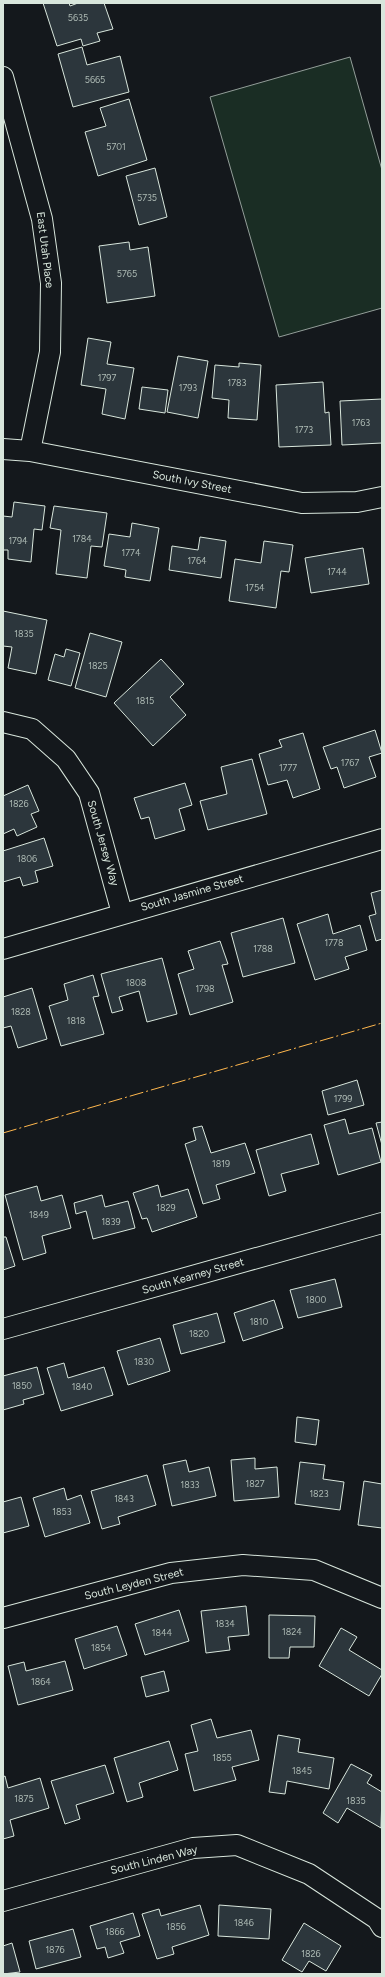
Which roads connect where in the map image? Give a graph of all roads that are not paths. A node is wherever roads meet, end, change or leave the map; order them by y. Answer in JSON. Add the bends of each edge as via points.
{"nodes":[{"id":1,"x":3,"y":76,"type":"edge"},
{"id":2,"x":6,"y":99,"type":"edge"},
{"id":3,"x":3,"y":449,"type":"edge"},
{"id":4,"x":30,"y":451,"type":"junction"},
{"id":5,"x":382,"y":498,"type":"edge"},
{"id":6,"x":3,"y":722,"type":"edge"},
{"id":7,"x":382,"y":839,"type":"edge"},
{"id":8,"x":122,"y":913,"type":"junction"},
{"id":9,"x":3,"y":949,"type":"edge"},
{"id":10,"x":382,"y":1223,"type":"edge"},
{"id":11,"x":3,"y":1329,"type":"edge"},
{"id":12,"x":382,"y":1598,"type":"edge"},
{"id":13,"x":3,"y":1618,"type":"edge"},
{"id":14,"x":3,"y":1901,"type":"edge"},
{"id":15,"x":382,"y":1927,"type":"edge"}],
"edges":[{"from":1,"to":2,"type":"street","name":"East Utah Place"},
{"from":2,"to":4,"type":"street","name":"East Utah Place","via":[[42,219],[51,282],[50,352]]},
{"from":3,"to":4,"type":"street","name":"South Ivy Street"},
{"from":4,"to":5,"type":"street","name":"South Ivy Street","via":[[302,503],[357,502]]},
{"from":6,"to":8,"type":"street","name":"South Jersey Way","via":[[32,729],[66,759],[89,793]]},
{"from":7,"to":8,"type":"street","name":"South Jasmine Street"},
{"from":8,"to":9,"type":"street","name":"South Jasmine Street"},
{"from":10,"to":11,"type":"street","name":"South Kearney Street"},
{"from":12,"to":13,"type":"street","name":"South Leyden Street","via":[[314,1570],[243,1565],[171,1573]]},
{"from":14,"to":15,"type":"street","name":"South Linden Way","via":[[194,1848],[237,1845],[309,1874],[377,1919]]}]}
